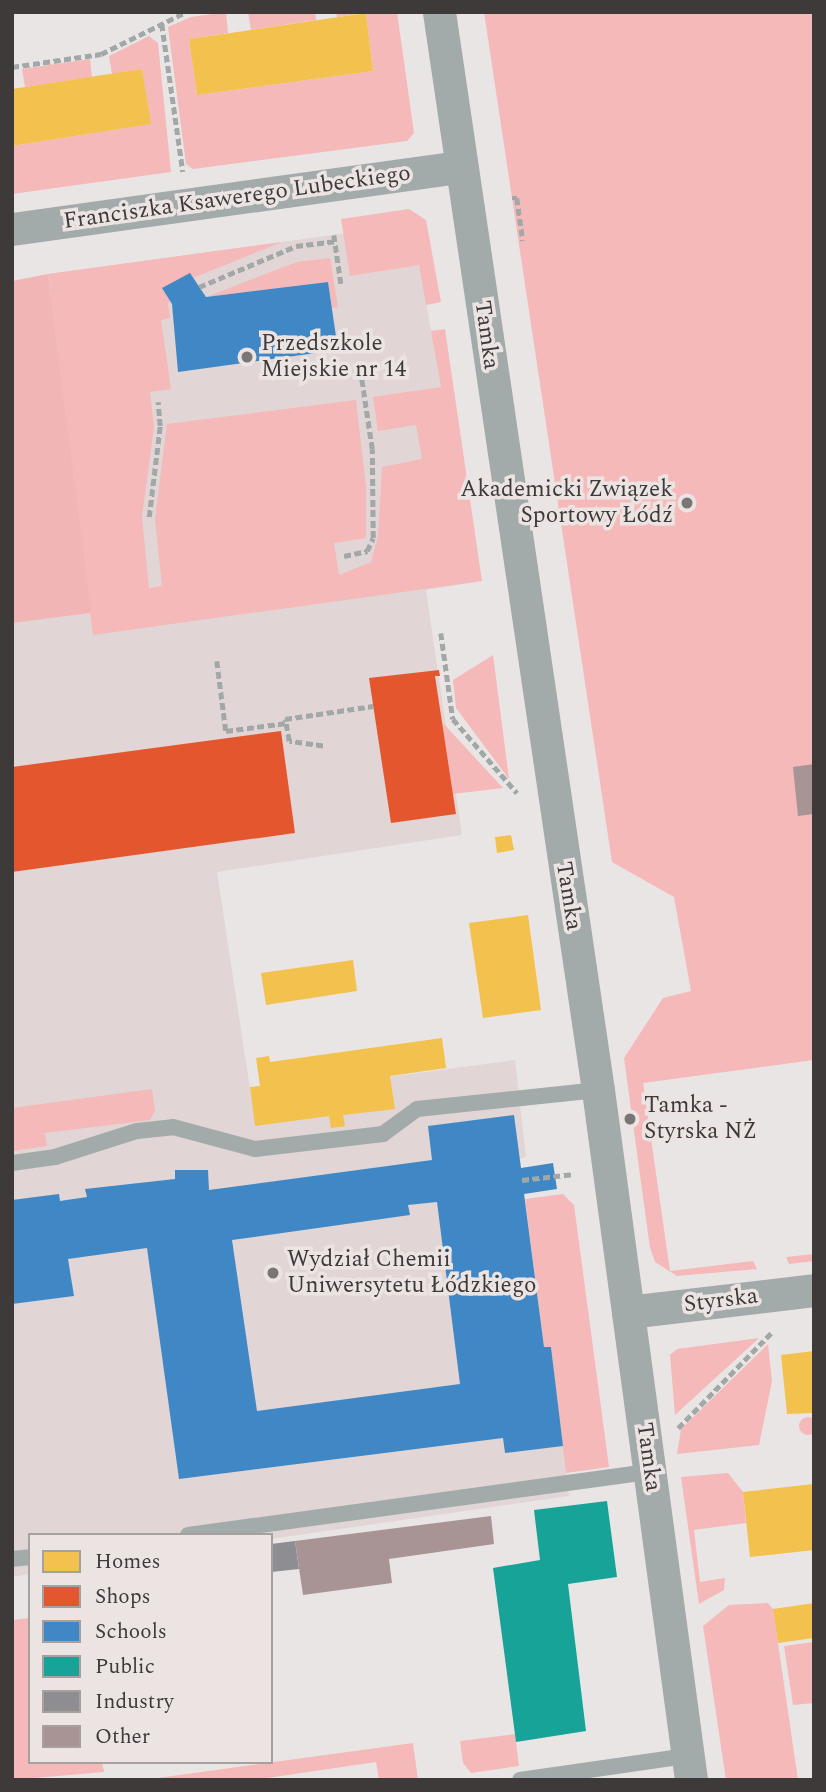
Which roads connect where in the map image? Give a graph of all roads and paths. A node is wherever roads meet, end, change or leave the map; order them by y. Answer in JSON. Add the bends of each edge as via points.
{"nodes":[{"id":1,"x":186,"y":12,"type":"edge"},
{"id":2,"x":439,"y":12,"type":"edge"},
{"id":3,"x":162,"y":24,"type":"junction"},
{"id":4,"x":12,"y":66,"type":"edge"},
{"id":5,"x":461,"y":167,"type":"junction"},
{"id":6,"x":183,"y":176,"type":"dead end"},
{"id":7,"x":512,"y":198,"type":"dead end"},
{"id":8,"x":12,"y":229,"type":"edge"},
{"id":9,"x":523,"y":241,"type":"dead end"},
{"id":10,"x":341,"y":283,"type":"dead end"},
{"id":11,"x":199,"y":287,"type":"dead end"},
{"id":12,"x":361,"y":375,"type":"dead end"},
{"id":13,"x":158,"y":402,"type":"dead end"},
{"id":14,"x":149,"y":517,"type":"dead end"},
{"id":15,"x":344,"y":556,"type":"dead end"},
{"id":16,"x":440,"y":633,"type":"dead end"},
{"id":17,"x":217,"y":661,"type":"dead end"},
{"id":18,"x":373,"y":706,"type":"dead end"},
{"id":19,"x":286,"y":723,"type":"junction"},
{"id":20,"x":323,"y":746,"type":"dead end"},
{"id":21,"x":519,"y":795,"type":"dead end"},
{"id":22,"x":598,"y":1090,"type":"junction"},
{"id":23,"x":12,"y":1163,"type":"edge"},
{"id":24,"x":575,"y":1174,"type":"dead end"},
{"id":25,"x":522,"y":1180,"type":"dead end"},
{"id":26,"x":814,"y":1290,"type":"edge"},
{"id":27,"x":628,"y":1312,"type":"junction"},
{"id":28,"x":772,"y":1332,"type":"dead end"},
{"id":29,"x":668,"y":1438,"type":"dead end"},
{"id":30,"x":650,"y":1472,"type":"junction"},
{"id":31,"x":203,"y":1533,"type":"edge"},
{"id":32,"x":689,"y":1768,"type":"edge"},
{"id":33,"x":520,"y":1780,"type":"edge"}],
"edges":[{"from":1,"to":3,"type":"path"},
{"from":2,"to":5,"type":"street","name":"Tamka"},
{"from":3,"to":4,"type":"path","via":[[101,54]]},
{"from":3,"to":6,"type":"path"},
{"from":5,"to":8,"type":"street","name":"Franciszka Ksawerego Lubeckiego"},
{"from":5,"to":22,"type":"street","name":"Tamka"},
{"from":7,"to":9,"type":"path","via":[[517,198]]},
{"from":10,"to":11,"type":"path","via":[[335,238],[296,246]]},
{"from":12,"to":15,"type":"path","via":[[372,449],[373,538],[367,551]]},
{"from":13,"to":14,"type":"path","via":[[160,426]]},
{"from":16,"to":21,"type":"path","via":[[453,719]]},
{"from":17,"to":19,"type":"path","via":[[226,731]]},
{"from":18,"to":19,"type":"path","via":[[285,719]]},
{"from":19,"to":20,"type":"path","via":[[289,741]]},
{"from":22,"to":23,"type":"lane","via":[[417,1109],[383,1134],[256,1149],[173,1127],[137,1131],[55,1157]]},
{"from":22,"to":27,"type":"street","name":"Tamka"},
{"from":24,"to":25,"type":"path"},
{"from":26,"to":27,"type":"street","name":"Styrska"},
{"from":27,"to":30,"type":"street","name":"Tamka"},
{"from":28,"to":29,"type":"path"},
{"from":30,"to":31,"type":"lane"},
{"from":30,"to":32,"type":"street","name":"Tamka"},
{"from":32,"to":33,"type":"lane"}]}
